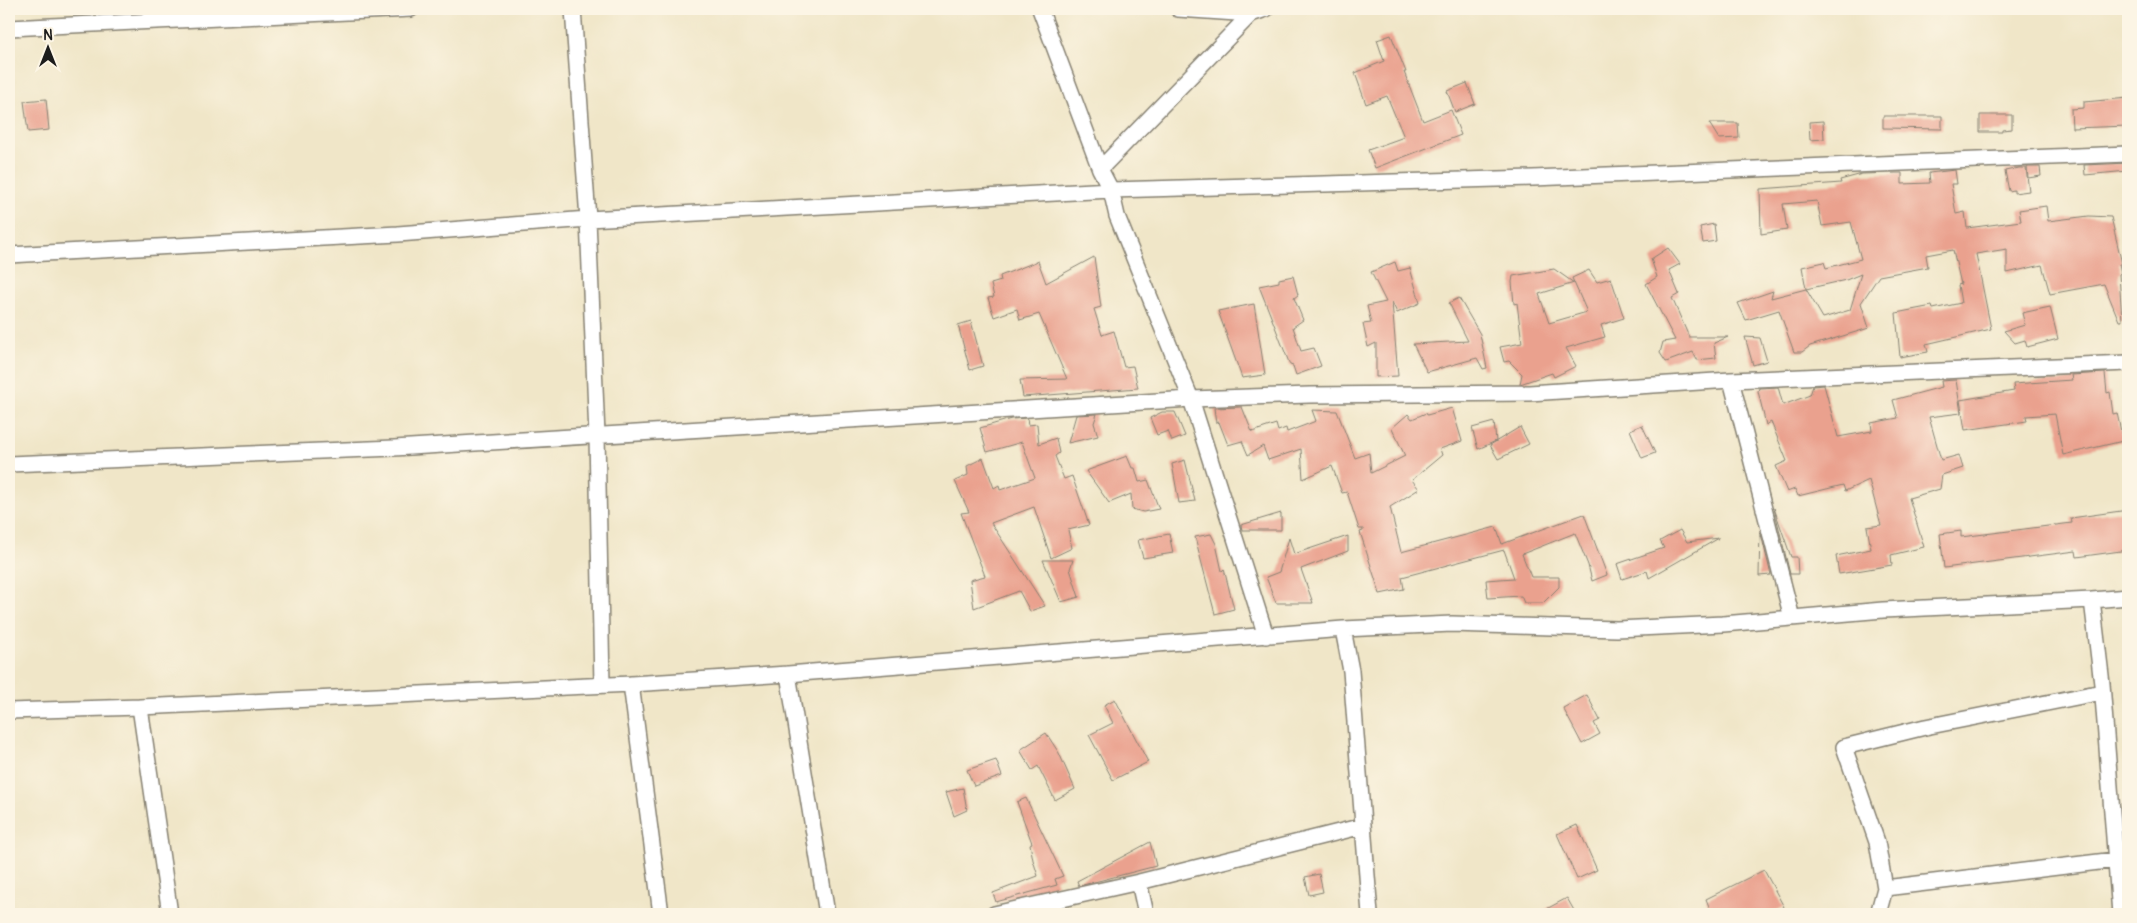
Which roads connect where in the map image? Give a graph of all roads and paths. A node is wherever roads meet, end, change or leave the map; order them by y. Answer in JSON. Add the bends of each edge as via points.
{"nodes":[{"id":1,"x":411,"y":9,"type":"edge"},
{"id":2,"x":572,"y":9,"type":"edge"},
{"id":3,"x":1040,"y":9,"type":"edge"},
{"id":4,"x":1178,"y":9,"type":"edge"},
{"id":5,"x":1266,"y":9,"type":"edge"},
{"id":6,"x":1251,"y":14,"type":"junction"},
{"id":7,"x":9,"y":28,"type":"edge"},
{"id":8,"x":2128,"y":154,"type":"edge"},
{"id":9,"x":1100,"y":169,"type":"junction"},
{"id":10,"x":1111,"y":190,"type":"junction"},
{"id":11,"x":588,"y":219,"type":"junction"},
{"id":12,"x":9,"y":255,"type":"edge"},
{"id":13,"x":2128,"y":363,"type":"edge"},
{"id":14,"x":1731,"y":380,"type":"junction"},
{"id":15,"x":1191,"y":399,"type":"junction"},
{"id":16,"x":597,"y":436,"type":"junction"},
{"id":17,"x":9,"y":464,"type":"edge"},
{"id":18,"x":2128,"y":597,"type":"edge"},
{"id":19,"x":2092,"y":600,"type":"junction"},
{"id":20,"x":1792,"y":618,"type":"junction"},
{"id":21,"x":1342,"y":629,"type":"junction"},
{"id":22,"x":1266,"y":636,"type":"junction"},
{"id":23,"x":788,"y":674,"type":"junction"},
{"id":24,"x":631,"y":684,"type":"junction"},
{"id":25,"x":602,"y":685,"type":"junction"},
{"id":26,"x":2102,"y":692,"type":"junction"},
{"id":27,"x":140,"y":707,"type":"junction"},
{"id":28,"x":9,"y":711,"type":"edge"},
{"id":29,"x":1363,"y":826,"type":"junction"},
{"id":30,"x":2116,"y":860,"type":"junction"},
{"id":31,"x":1139,"y":882,"type":"junction"},
{"id":32,"x":1886,"y":888,"type":"junction"},
{"id":33,"x":168,"y":914,"type":"edge"},
{"id":34,"x":661,"y":914,"type":"edge"},
{"id":35,"x":827,"y":914,"type":"edge"},
{"id":36,"x":994,"y":914,"type":"edge"},
{"id":37,"x":1146,"y":914,"type":"edge"},
{"id":38,"x":1370,"y":914,"type":"edge"},
{"id":39,"x":1878,"y":914,"type":"edge"},
{"id":40,"x":2120,"y":914,"type":"edge"}],
"edges":[{"from":1,"to":7,"type":"street"},
{"from":2,"to":11,"type":"street"},
{"from":3,"to":9,"type":"street"},
{"from":4,"to":6,"type":"street"},
{"from":5,"to":6,"type":"street"},
{"from":6,"to":9,"type":"street"},
{"from":8,"to":10,"type":"street"},
{"from":9,"to":10,"type":"street"},
{"from":10,"to":11,"type":"street"},
{"from":10,"to":15,"type":"street","via":[[1117,216]]},
{"from":11,"to":12,"type":"street","via":[[398,234]]},
{"from":11,"to":16,"type":"street"},
{"from":13,"to":14,"type":"street"},
{"from":14,"to":15,"type":"street","via":[[1529,393]]},
{"from":14,"to":20,"type":"street"},
{"from":15,"to":16,"type":"street"},
{"from":15,"to":22,"type":"street"},
{"from":16,"to":17,"type":"street","via":[[384,449]]},
{"from":16,"to":25,"type":"street"},
{"from":18,"to":19,"type":"street"},
{"from":19,"to":20,"type":"street","via":[[1883,610]]},
{"from":19,"to":26,"type":"street"},
{"from":20,"to":21,"type":"street","via":[[1618,629],[1452,624]]},
{"from":21,"to":22,"type":"street"},
{"from":21,"to":29,"type":"street","via":[[1351,671]]},
{"from":22,"to":23,"type":"street"},
{"from":23,"to":24,"type":"street"},
{"from":23,"to":35,"type":"street"},
{"from":24,"to":25,"type":"street"},
{"from":24,"to":34,"type":"street"},
{"from":25,"to":27,"type":"street"},
{"from":26,"to":30,"type":"street"},
{"from":26,"to":32,"type":"street","via":[[1925,727],[1844,747],[1876,842]]},
{"from":27,"to":28,"type":"street"},
{"from":27,"to":33,"type":"street"},
{"from":29,"to":31,"type":"street"},
{"from":29,"to":38,"type":"street"},
{"from":30,"to":32,"type":"street"},
{"from":30,"to":40,"type":"street"},
{"from":31,"to":36,"type":"street"},
{"from":31,"to":37,"type":"street"},
{"from":32,"to":39,"type":"street"}]}
